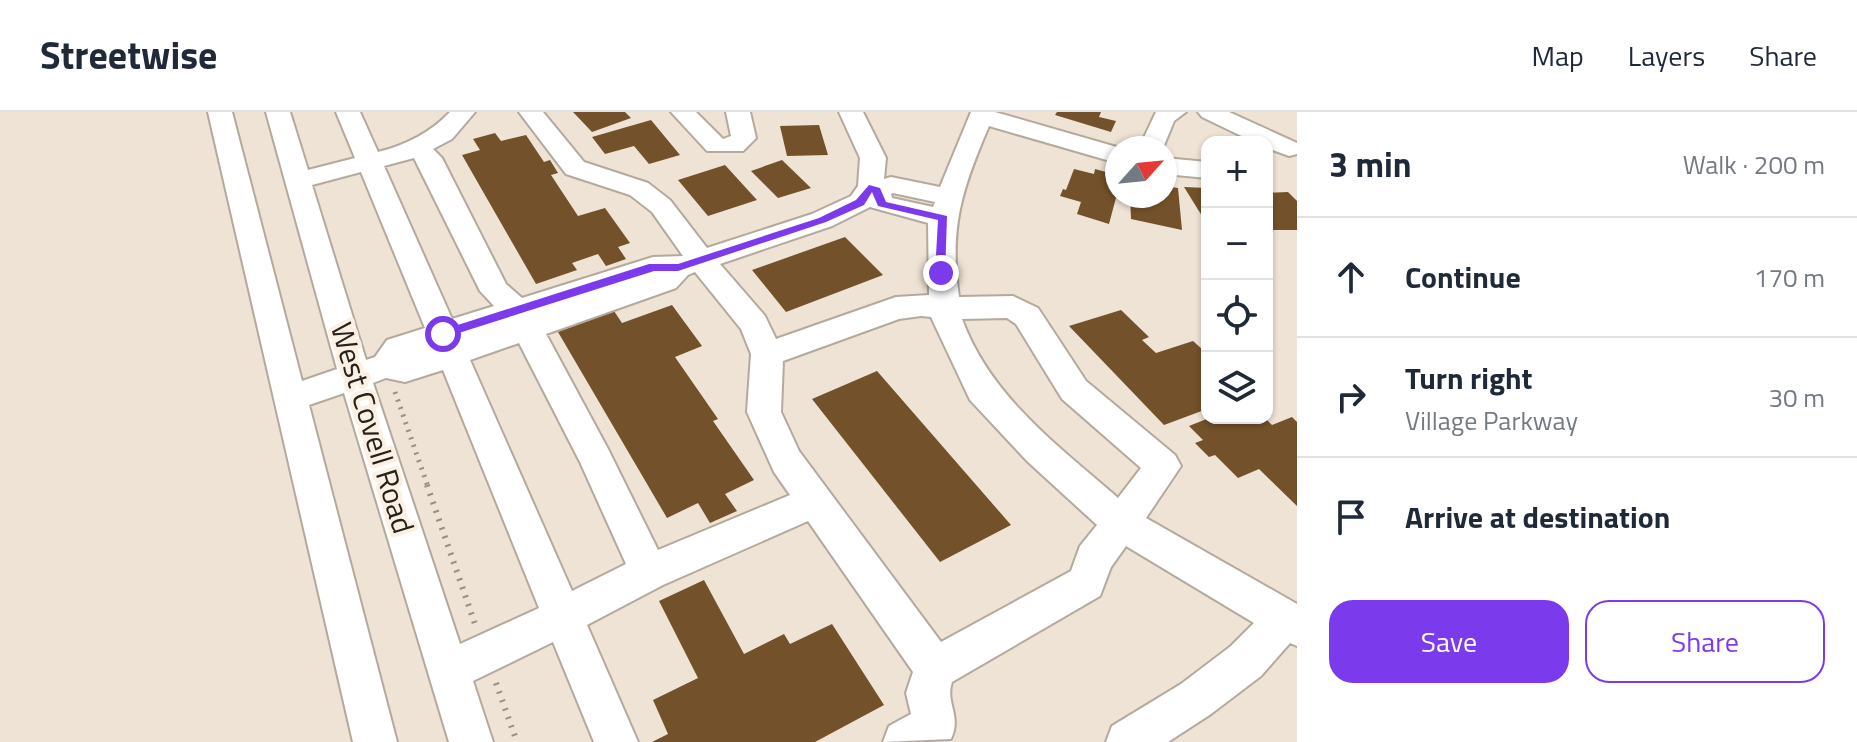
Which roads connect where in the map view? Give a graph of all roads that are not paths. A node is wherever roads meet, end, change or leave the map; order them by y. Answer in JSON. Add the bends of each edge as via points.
{"nodes":[{"id":1,"x":220,"y":112,"type":"edge"},
{"id":2,"x":278,"y":112,"type":"edge"},
{"id":3,"x":348,"y":112,"type":"edge"},
{"id":4,"x":462,"y":112,"type":"edge"},
{"id":5,"x":531,"y":112,"type":"edge"},
{"id":6,"x":683,"y":112,"type":"edge"},
{"id":7,"x":738,"y":112,"type":"edge"},
{"id":8,"x":851,"y":112,"type":"edge"},
{"id":9,"x":1174,"y":112,"type":"edge"},
{"id":10,"x":1210,"y":112,"type":"edge"},
{"id":11,"x":982,"y":114,"type":"edge"},
{"id":12,"x":1156,"y":136,"type":"edge"},
{"id":13,"x":417,"y":148,"type":"junction"},
{"id":14,"x":1105,"y":151,"type":"edge"},
{"id":15,"x":1284,"y":151,"type":"edge"},
{"id":16,"x":367,"y":162,"type":"junction"},
{"id":17,"x":1177,"y":167,"type":"edge"},
{"id":18,"x":1201,"y":169,"type":"edge"},
{"id":19,"x":299,"y":180,"type":"junction"},
{"id":20,"x":873,"y":189,"type":"junction"},
{"id":21,"x":946,"y":208,"type":"junction"},
{"id":22,"x":690,"y":264,"type":"junction"},
{"id":23,"x":946,"y":308,"type":"junction"},
{"id":24,"x":522,"y":319,"type":"junction"},
{"id":25,"x":448,"y":344,"type":"junction"},
{"id":26,"x":767,"y":354,"type":"junction"},
{"id":27,"x":371,"y":372,"type":"junction"},
{"id":28,"x":292,"y":397,"type":"junction"},
{"id":29,"x":814,"y":502,"type":"junction"},
{"id":30,"x":1122,"y":524,"type":"junction"},
{"id":31,"x":649,"y":572,"type":"junction"},
{"id":32,"x":563,"y":617,"type":"junction"},
{"id":33,"x":1290,"y":623,"type":"edge"},
{"id":34,"x":935,"y":668,"type":"junction"},
{"id":35,"x":449,"y":671,"type":"junction"},
{"id":36,"x":929,"y":736,"type":"edge"},
{"id":37,"x":375,"y":742,"type":"edge"},
{"id":38,"x":471,"y":742,"type":"edge"},
{"id":39,"x":616,"y":742,"type":"edge"},
{"id":40,"x":1128,"y":742,"type":"edge"}],
"edges":[{"from":1,"to":28,"type":"street"},
{"from":2,"to":19,"type":"street","name":"West Covell Road"},
{"from":3,"to":16,"type":"street"},
{"from":4,"to":13,"type":"street","via":[[443,134]]},
{"from":5,"to":22,"type":"street","via":[[575,168],[639,189],[661,206]]},
{"from":6,"to":7,"type":"street","via":[[716,146],[734,146],[744,138]]},
{"from":8,"to":20,"type":"street","via":[[873,158]]},
{"from":9,"to":12,"type":"street","via":[[1164,117]]},
{"from":10,"to":15,"type":"street"},
{"from":11,"to":14,"type":"street"},
{"from":11,"to":21,"type":"street"},
{"from":13,"to":16,"type":"street"},
{"from":13,"to":24,"type":"street","via":[[429,158],[495,291]]},
{"from":16,"to":19,"type":"street"},
{"from":16,"to":25,"type":"street"},
{"from":17,"to":18,"type":"street"},
{"from":19,"to":27,"type":"street","name":"West Covell Road"},
{"from":20,"to":21,"type":"street","via":[[881,204]]},
{"from":20,"to":22,"type":"street","via":[[860,202],[822,220]]},
{"from":21,"to":23,"type":"street","via":[[941,273]]},
{"from":22,"to":24,"type":"street","via":[[666,281]]},
{"from":22,"to":26,"type":"street","via":[[754,324]]},
{"from":23,"to":26,"type":"street","via":[[896,308]]},
{"from":23,"to":30,"type":"street","via":[[947,321],[982,391],[1039,451]]},
{"from":23,"to":30,"type":"street","via":[[1013,307],[1027,316],[1074,390],[1163,466]]},
{"from":24,"to":25,"type":"street"},
{"from":24,"to":31,"type":"street"},
{"from":25,"to":27,"type":"street","via":[[405,370]]},
{"from":25,"to":32,"type":"street"},
{"from":26,"to":29,"type":"street","via":[[764,412],[786,461]]},
{"from":27,"to":28,"type":"street"},
{"from":27,"to":35,"type":"street","name":"West Covell Road"},
{"from":28,"to":37,"type":"street"},
{"from":29,"to":31,"type":"street"},
{"from":29,"to":34,"type":"street"},
{"from":30,"to":33,"type":"street"},
{"from":30,"to":34,"type":"street","via":[[1094,559],[1086,583]]},
{"from":31,"to":32,"type":"street"},
{"from":32,"to":35,"type":"street"},
{"from":32,"to":39,"type":"street"},
{"from":33,"to":40,"type":"street","via":[[1196,699]]},
{"from":34,"to":36,"type":"street","via":[[927,693]]},
{"from":35,"to":38,"type":"street","name":"West Covell Road"}]}
